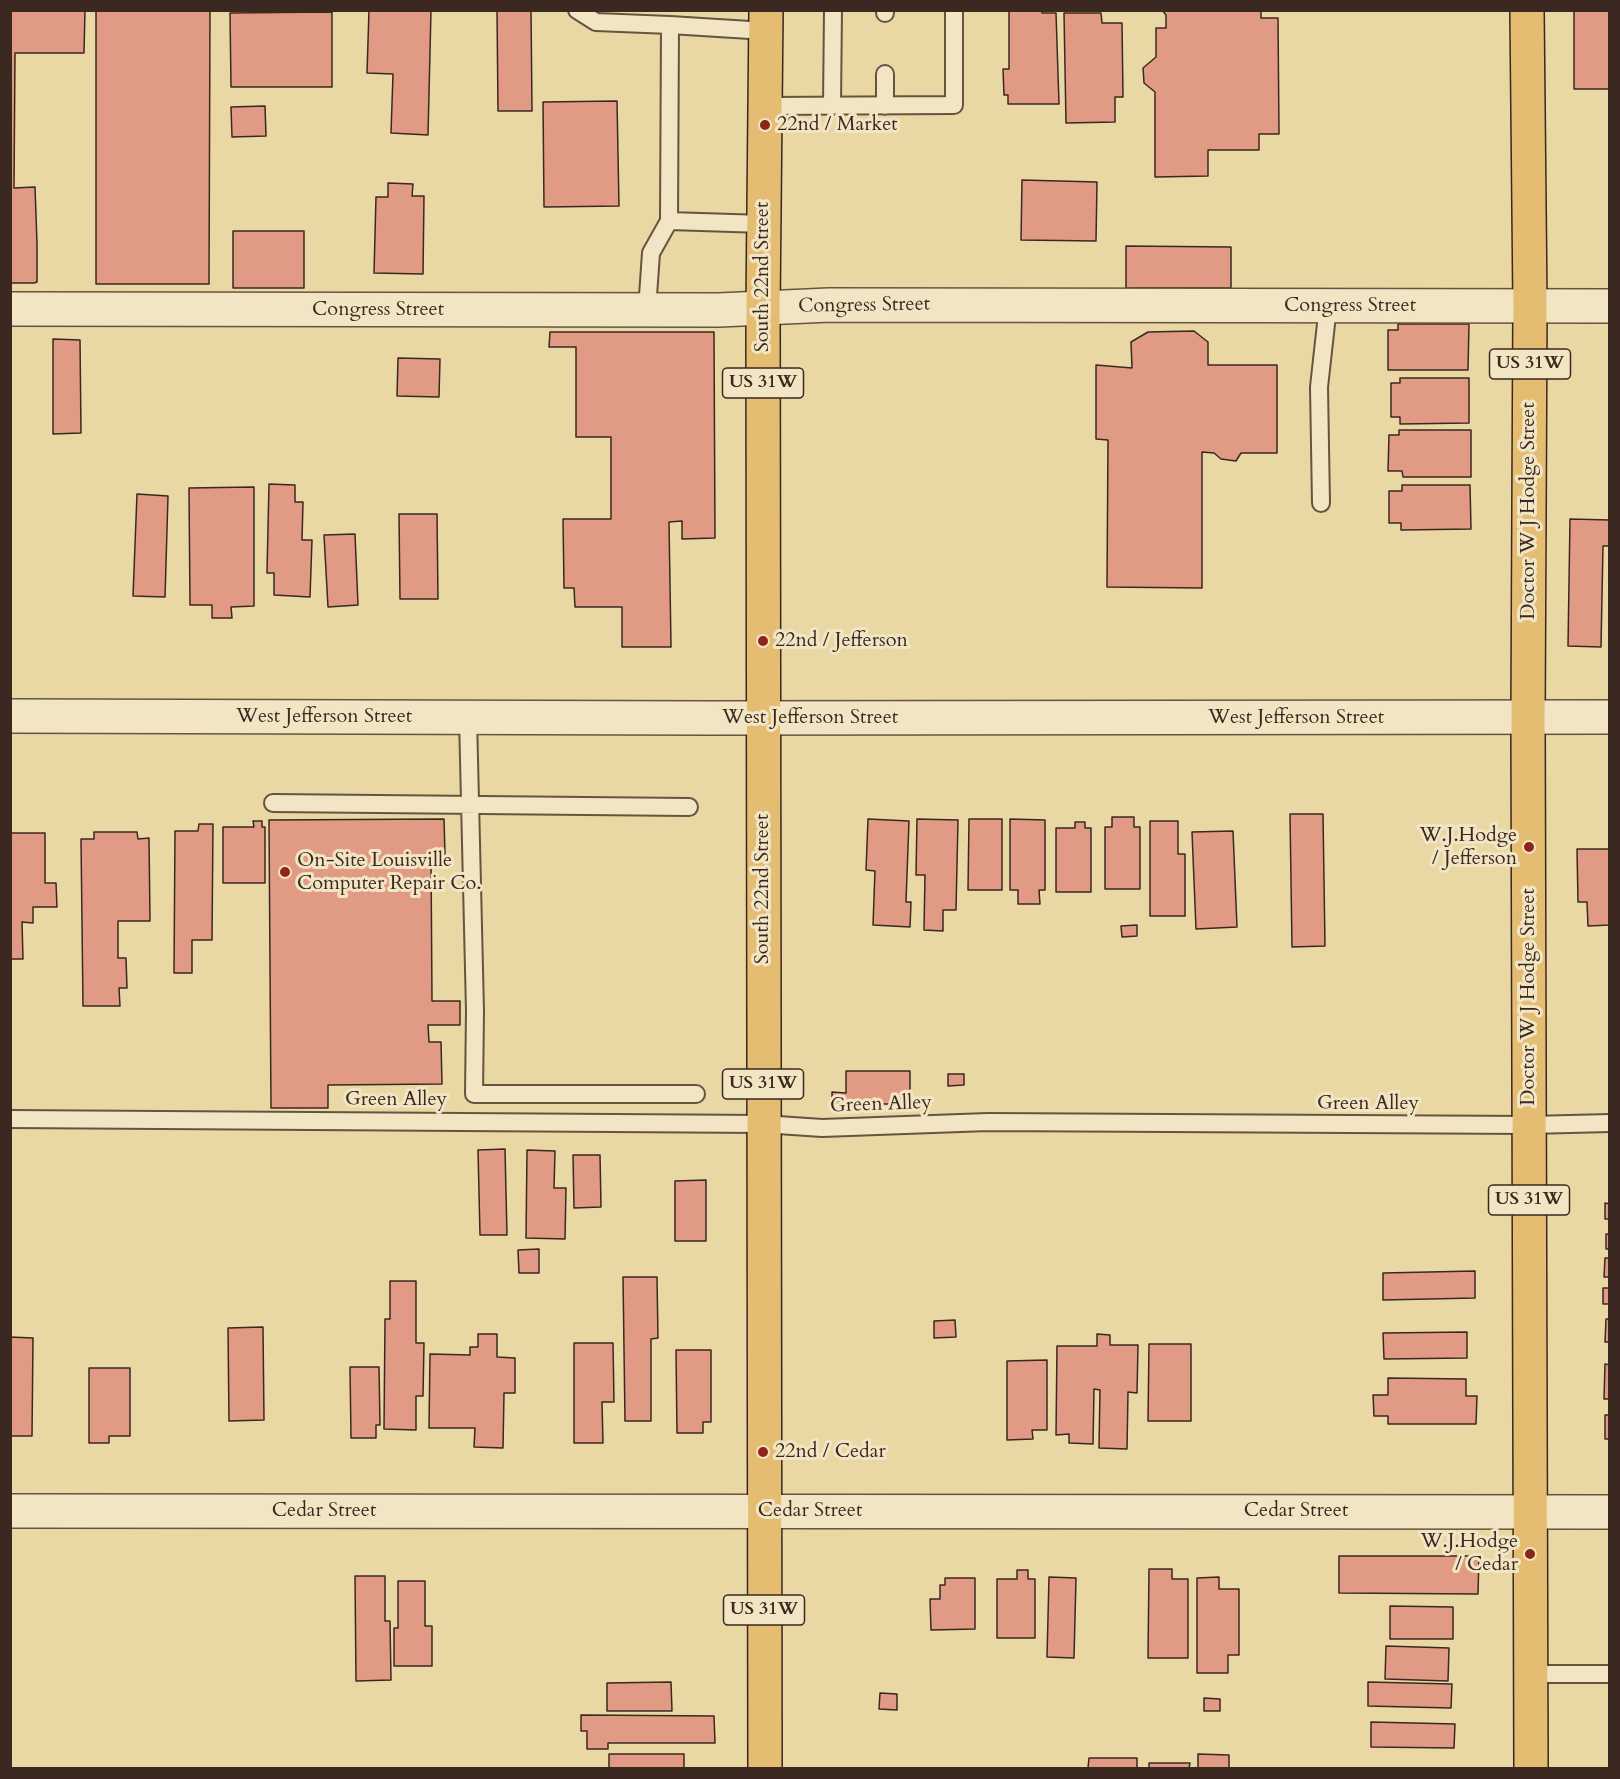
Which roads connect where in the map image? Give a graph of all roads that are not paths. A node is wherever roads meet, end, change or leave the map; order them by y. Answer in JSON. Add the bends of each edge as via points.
{"nodes":[{"id":1,"x":577,"y":10,"type":"edge"},
{"id":2,"x":833,"y":10,"type":"edge"},
{"id":3,"x":954,"y":10,"type":"edge"},
{"id":4,"x":1527,"y":10,"type":"edge"},
{"id":5,"x":766,"y":21,"type":"edge"},
{"id":6,"x":670,"y":25,"type":"junction"},
{"id":7,"x":885,"y":74,"type":"dead end"},
{"id":8,"x":832,"y":105,"type":"junction"},
{"id":9,"x":766,"y":106,"type":"junction"},
{"id":10,"x":885,"y":106,"type":"junction"},
{"id":11,"x":669,"y":220,"type":"junction"},
{"id":12,"x":764,"y":224,"type":"junction"},
{"id":13,"x":1328,"y":306,"type":"junction"},
{"id":14,"x":1530,"y":306,"type":"junction"},
{"id":15,"x":1610,"y":306,"type":"edge"},
{"id":16,"x":763,"y":308,"type":"junction"},
{"id":17,"x":10,"y":309,"type":"edge"},
{"id":18,"x":647,"y":310,"type":"junction"},
{"id":19,"x":1321,"y":503,"type":"dead end"},
{"id":20,"x":10,"y":716,"type":"edge"},
{"id":21,"x":468,"y":717,"type":"junction"},
{"id":22,"x":763,"y":717,"type":"junction"},
{"id":23,"x":1528,"y":717,"type":"junction"},
{"id":24,"x":1610,"y":717,"type":"edge"},
{"id":25,"x":273,"y":804,"type":"dead end"},
{"id":26,"x":470,"y":805,"type":"junction"},
{"id":27,"x":689,"y":807,"type":"dead end"},
{"id":28,"x":696,"y":1094,"type":"dead end"},
{"id":29,"x":10,"y":1119,"type":"edge"},
{"id":30,"x":1610,"y":1123,"type":"edge"},
{"id":31,"x":763,"y":1124,"type":"junction"},
{"id":32,"x":1529,"y":1125,"type":"junction"},
{"id":33,"x":10,"y":1511,"type":"edge"},
{"id":34,"x":763,"y":1511,"type":"junction"},
{"id":35,"x":1529,"y":1512,"type":"junction"},
{"id":36,"x":1610,"y":1512,"type":"edge"},
{"id":37,"x":1530,"y":1674,"type":"junction"},
{"id":38,"x":1610,"y":1674,"type":"edge"},
{"id":39,"x":765,"y":1768,"type":"edge"},
{"id":40,"x":1531,"y":1768,"type":"edge"}],
"edges":[{"from":1,"to":6,"type":"lane","via":[[596,22]]},
{"from":2,"to":8,"type":"lane"},
{"from":3,"to":10,"type":"lane","via":[[954,105]]},
{"from":4,"to":14,"type":"main road","name":"Doctor W J Hodge Street","number":"US 31W"},
{"from":5,"to":6,"type":"lane"},
{"from":5,"to":9,"type":"main road","name":"South 22nd Street","number":"US 31W"},
{"from":6,"to":11,"type":"lane"},
{"from":7,"to":10,"type":"lane"},
{"from":8,"to":9,"type":"lane"},
{"from":8,"to":10,"type":"lane"},
{"from":9,"to":12,"type":"main road","name":"South 22nd Street","number":"US 31W"},
{"from":11,"to":12,"type":"lane"},
{"from":11,"to":18,"type":"lane","via":[[651,254]]},
{"from":12,"to":16,"type":"main road","name":"South 22nd Street","number":"US 31W"},
{"from":13,"to":14,"type":"street","name":"Congress Street"},
{"from":13,"to":16,"type":"street","name":"Congress Street"},
{"from":13,"to":19,"type":"lane","via":[[1319,387]]},
{"from":14,"to":15,"type":"street","name":"Congress Street"},
{"from":14,"to":23,"type":"main road","name":"Doctor W J Hodge Street","number":"US 31W"},
{"from":16,"to":18,"type":"street","name":"Congress Street"},
{"from":16,"to":22,"type":"main road","name":"South 22nd Street","number":"US 31W"},
{"from":17,"to":18,"type":"street","name":"Congress Street"},
{"from":20,"to":21,"type":"street","name":"West Jefferson Street"},
{"from":21,"to":22,"type":"street","name":"West Jefferson Street"},
{"from":21,"to":26,"type":"lane"},
{"from":22,"to":23,"type":"street","name":"West Jefferson Street"},
{"from":22,"to":31,"type":"main road","name":"South 22nd Street","number":"US 31W"},
{"from":23,"to":24,"type":"street","name":"West Jefferson Street"},
{"from":23,"to":32,"type":"main road","name":"Doctor W J Hodge Street","number":"US 31W"},
{"from":25,"to":26,"type":"lane"},
{"from":26,"to":27,"type":"lane"},
{"from":26,"to":28,"type":"lane","via":[[474,1094]]},
{"from":29,"to":31,"type":"lane","name":"Green Alley"},
{"from":30,"to":32,"type":"lane","name":"Green Alley"},
{"from":31,"to":32,"type":"lane","name":"Green Alley","via":[[822,1128],[988,1122]]},
{"from":31,"to":34,"type":"main road","name":"South 22nd Street","number":"US 31W"},
{"from":32,"to":35,"type":"main road","name":"Doctor W J Hodge Street","number":"US 31W"},
{"from":33,"to":34,"type":"street","name":"Cedar Street"},
{"from":34,"to":35,"type":"street","name":"Cedar Street"},
{"from":34,"to":39,"type":"main road","name":"South 22nd Street","number":"US 31W"},
{"from":35,"to":36,"type":"street","name":"Cedar Street"},
{"from":35,"to":37,"type":"main road","name":"Doctor W J Hodge Street","number":"US 31W"},
{"from":37,"to":38,"type":"lane"},
{"from":37,"to":40,"type":"main road","name":"Doctor W J Hodge Street","number":"US 31W"}]}
